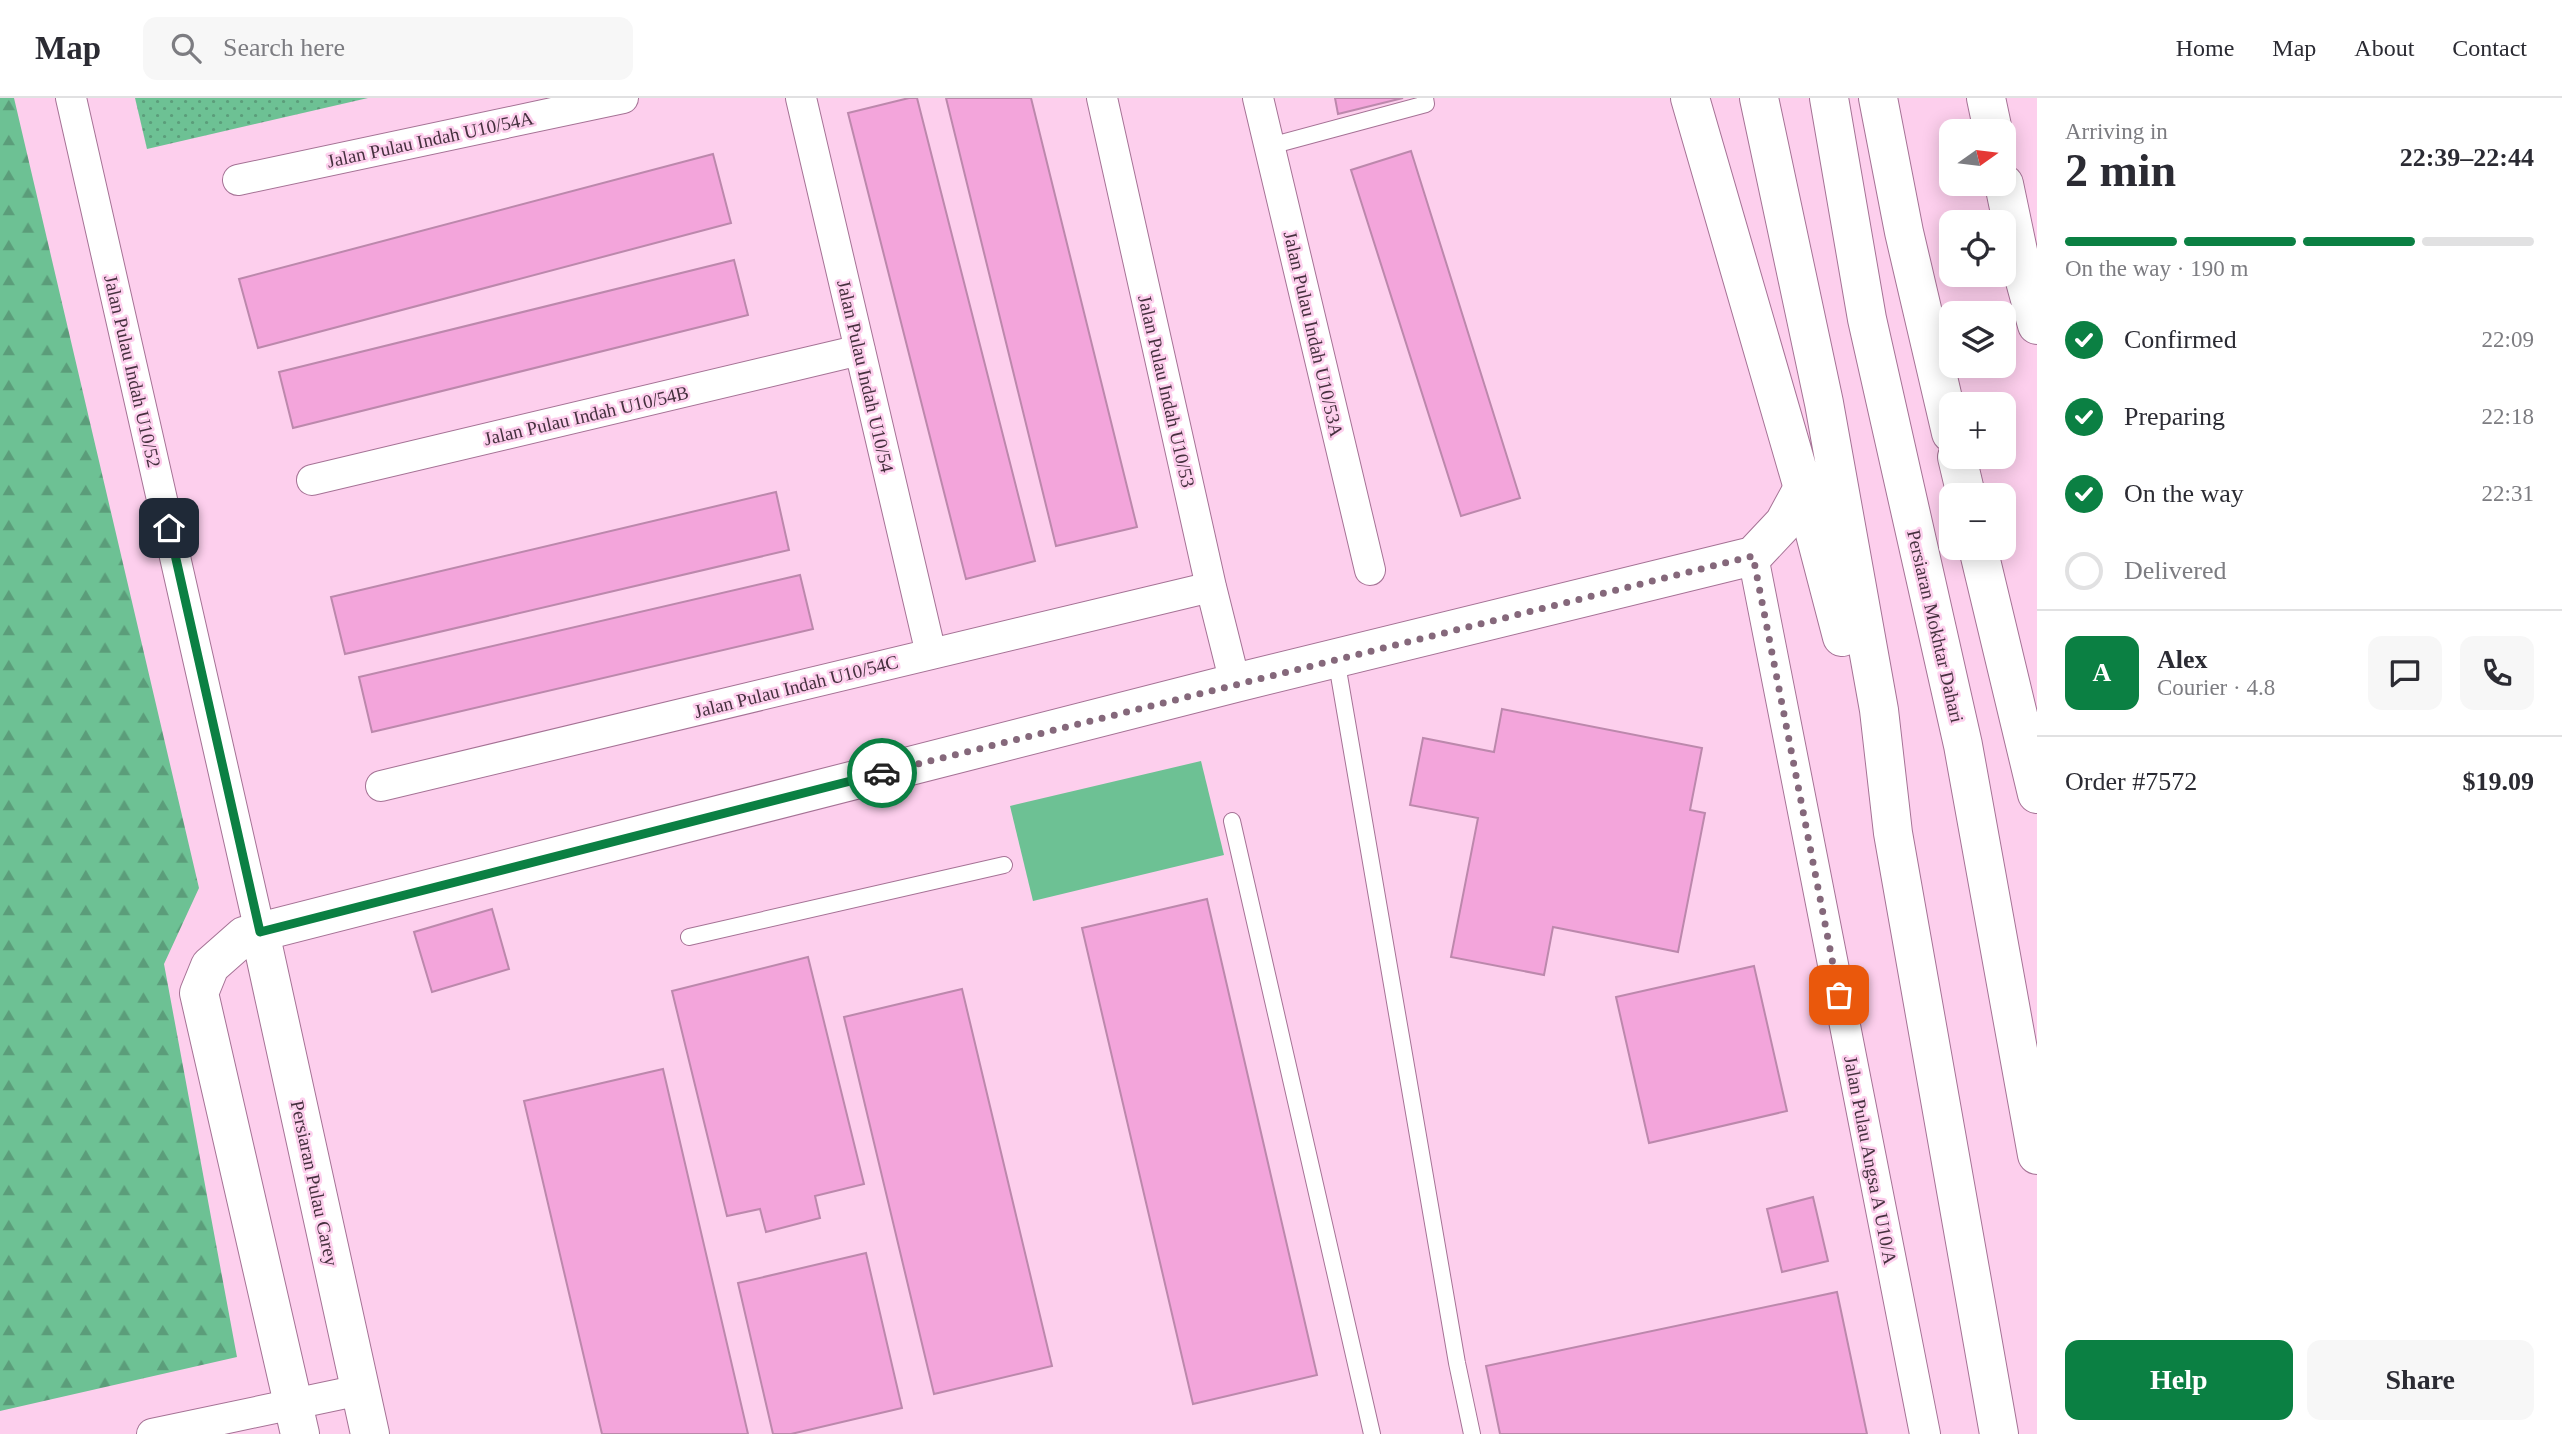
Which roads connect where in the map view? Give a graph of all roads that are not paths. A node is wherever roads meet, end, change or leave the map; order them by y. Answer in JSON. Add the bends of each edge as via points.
{"nodes":[{"id":1,"x":71,"y":98,"type":"edge"},
{"id":2,"x":623,"y":98,"type":"edge"},
{"id":3,"x":802,"y":98,"type":"edge"},
{"id":4,"x":1102,"y":98,"type":"edge"},
{"id":5,"x":1258,"y":98,"type":"edge"},
{"id":6,"x":1424,"y":98,"type":"edge"},
{"id":7,"x":1690,"y":98,"type":"edge"},
{"id":8,"x":1759,"y":98,"type":"edge"},
{"id":9,"x":1829,"y":98,"type":"edge"},
{"id":10,"x":1878,"y":98,"type":"edge"},
{"id":11,"x":1986,"y":98,"type":"edge"},
{"id":12,"x":1990,"y":119,"type":"edge"},
{"id":13,"x":1270,"y":146,"type":"junction"},
{"id":14,"x":238,"y":180,"type":"dead end"},
{"id":15,"x":2007,"y":196,"type":"edge"},
{"id":16,"x":2037,"y":325,"type":"edge"},
{"id":17,"x":860,"y":350,"type":"junction"},
{"id":18,"x":1941,"y":392,"type":"edge"},
{"id":19,"x":312,"y":480,"type":"dead end"},
{"id":20,"x":1803,"y":488,"type":"junction"},
{"id":21,"x":1753,"y":556,"type":"junction"},
{"id":22,"x":1981,"y":560,"type":"edge"},
{"id":23,"x":1370,"y":570,"type":"dead end"},
{"id":24,"x":1211,"y":587,"type":"junction"},
{"id":25,"x":931,"y":654,"type":"junction"},
{"id":26,"x":1336,"y":658,"type":"junction"},
{"id":27,"x":1235,"y":683,"type":"junction"},
{"id":28,"x":382,"y":786,"type":"dead end"},
{"id":29,"x":2037,"y":794,"type":"edge"},
{"id":30,"x":1232,"y":821,"type":"dead end"},
{"id":31,"x":1892,"y":833,"type":"junction"},
{"id":32,"x":1004,"y":865,"type":"dead end"},
{"id":33,"x":260,"y":932,"type":"junction"},
{"id":34,"x":689,"y":937,"type":"dead end"},
{"id":35,"x":2037,"y":1155,"type":"edge"},
{"id":36,"x":360,"y":1390,"type":"junction"},
{"id":37,"x":297,"y":1419,"type":"edge"},
{"id":38,"x":167,"y":1432,"type":"edge"},
{"id":39,"x":370,"y":1434,"type":"edge"},
{"id":40,"x":1372,"y":1434,"type":"edge"},
{"id":41,"x":1472,"y":1434,"type":"edge"},
{"id":42,"x":1925,"y":1434,"type":"edge"},
{"id":43,"x":1999,"y":1434,"type":"edge"}],
"edges":[{"from":1,"to":33,"type":"street","name":"Jalan Pulau Indah U10/52"},
{"from":2,"to":14,"type":"street","name":"Jalan Pulau Indah U10/54A"},
{"from":3,"to":17,"type":"street","name":"Jalan Pulau Indah U10/54"},
{"from":4,"to":24,"type":"street","name":"Jalan Pulau Indah U10/53"},
{"from":5,"to":13,"type":"street","name":"Jalan Pulau Indah U10/53A"},
{"from":6,"to":13,"type":"lane","via":[[1426,104]]},
{"from":7,"to":20,"type":"main road"},
{"from":8,"to":31,"type":"main road","via":[[1824,403],[1880,710]]},
{"from":9,"to":35,"type":"main road","name":"Persiaran Mokhtar Dahari","via":[[1867,319],[1963,745]]},
{"from":10,"to":18,"type":"main road"},
{"from":11,"to":12,"type":"main road"},
{"from":13,"to":23,"type":"street","name":"Jalan Pulau Indah U10/53A"},
{"from":15,"to":16,"type":"main road"},
{"from":17,"to":19,"type":"street","name":"Jalan Pulau Indah U10/54B"},
{"from":17,"to":25,"type":"street","name":"Jalan Pulau Indah U10/54"},
{"from":20,"to":21,"type":"main road","via":[[1784,523]]},
{"from":20,"to":31,"type":"main road"},
{"from":21,"to":26,"type":"main road"},
{"from":21,"to":42,"type":"street","name":"Jalan Pulau Angsa A U10/A"},
{"from":22,"to":29,"type":"main road"},
{"from":24,"to":25,"type":"street","name":"Jalan Pulau Indah U10/54C"},
{"from":24,"to":27,"type":"street","name":"Jalan Pulau Indah U10/53"},
{"from":25,"to":28,"type":"street","name":"Jalan Pulau Indah U10/54C"},
{"from":26,"to":27,"type":"main road"},
{"from":26,"to":41,"type":"lane"},
{"from":27,"to":33,"type":"main road"},
{"from":30,"to":40,"type":"lane"},
{"from":31,"to":43,"type":"main road"},
{"from":32,"to":34,"type":"lane"},
{"from":33,"to":36,"type":"main road","name":"Persiaran Pulau Carey"},
{"from":33,"to":37,"type":"main road","via":[[244,936],[210,966],[198,993]]},
{"from":36,"to":37,"type":"street"},
{"from":36,"to":39,"type":"main road","name":"Persiaran Pulau Carey"},
{"from":37,"to":38,"type":"street"}]}
